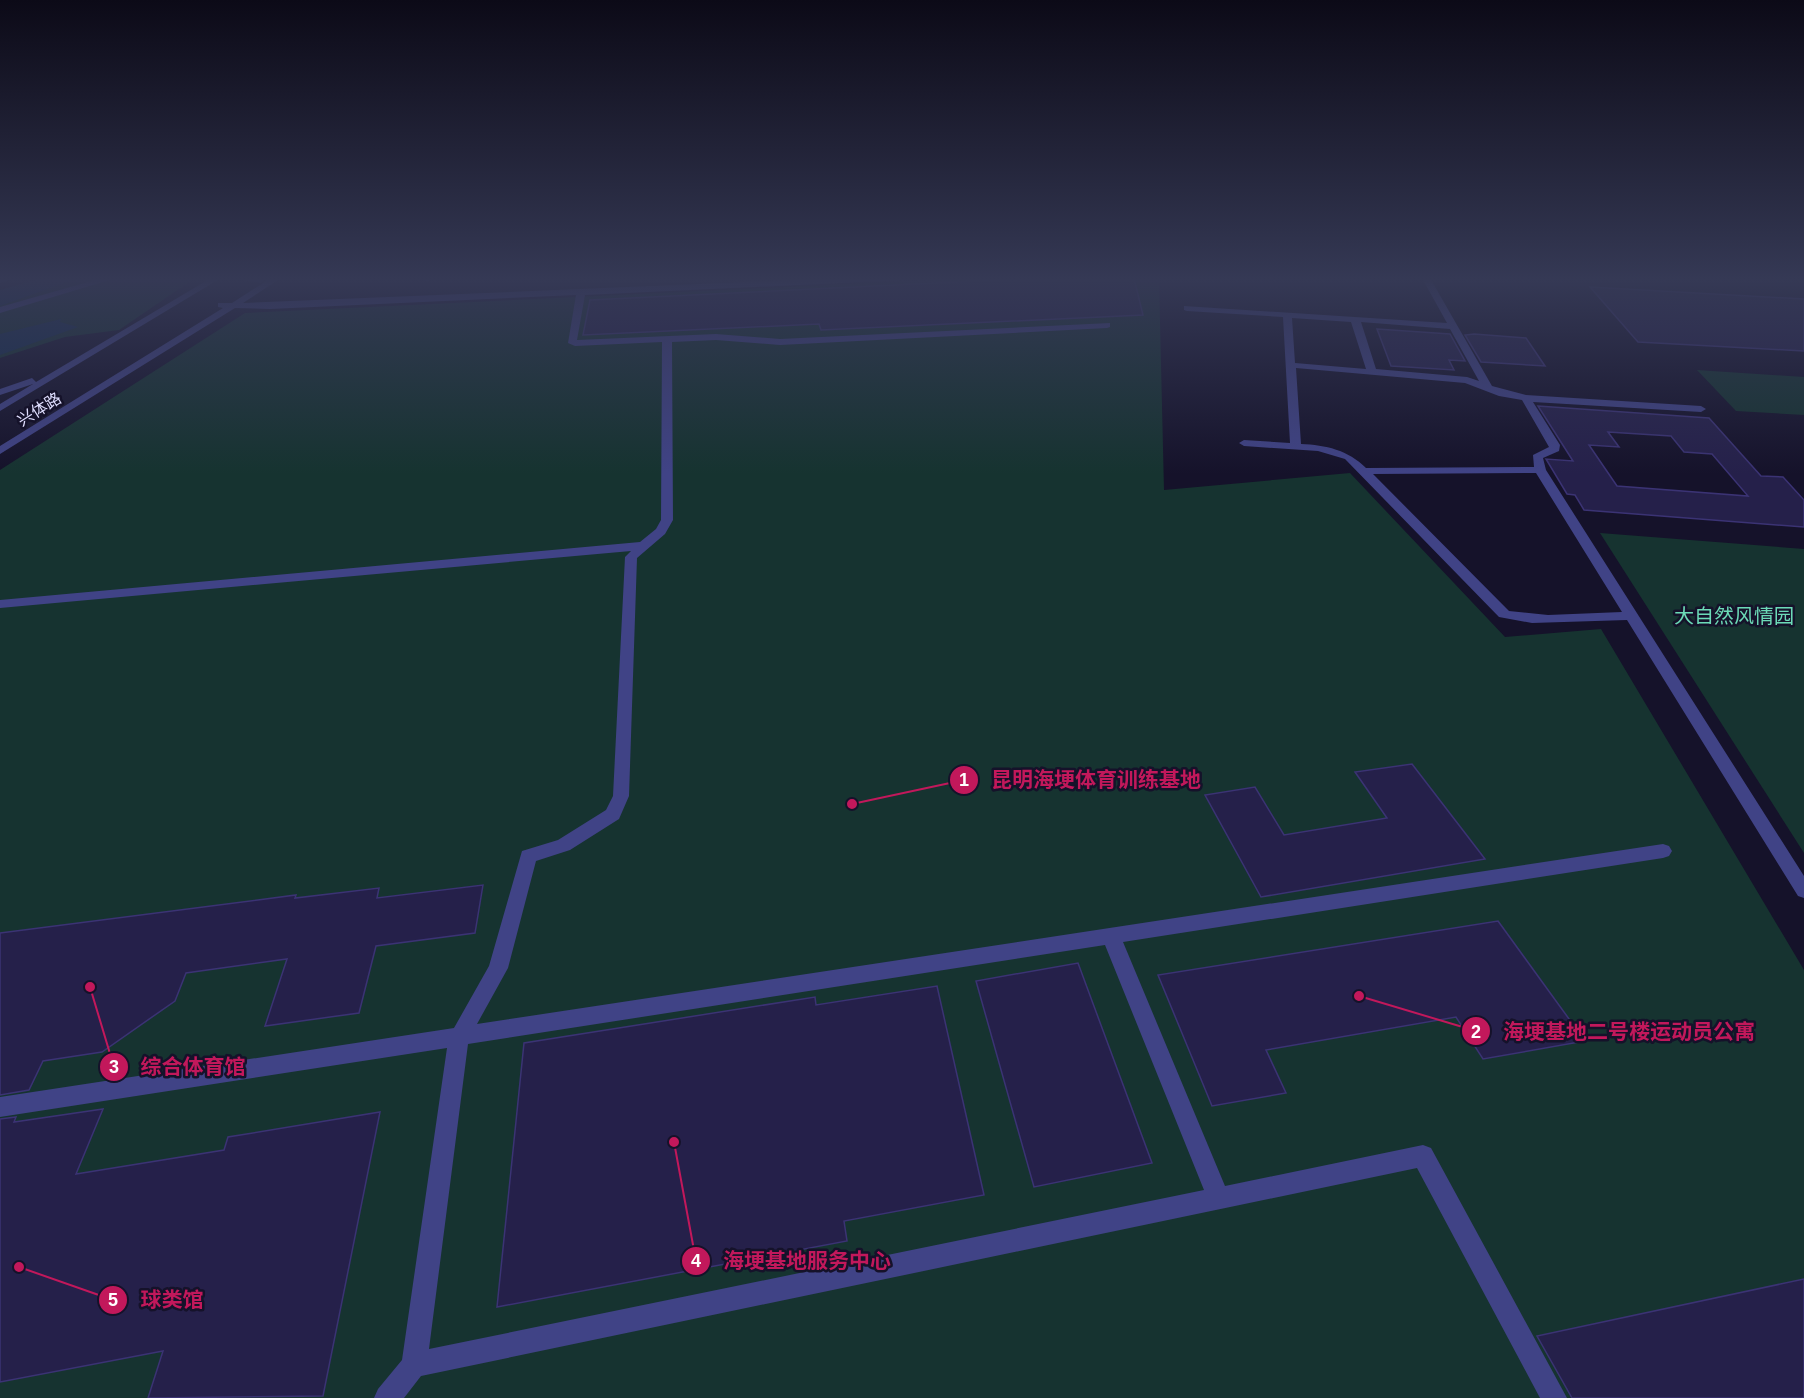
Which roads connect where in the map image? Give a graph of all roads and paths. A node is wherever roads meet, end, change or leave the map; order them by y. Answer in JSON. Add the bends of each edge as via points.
{"nodes":[{"id":1,"x":108,"y":343,"type":"edge"},
{"id":2,"x":159,"y":343,"type":"edge"},
{"id":3,"x":173,"y":343,"type":"edge"},
{"id":4,"x":667,"y":343,"type":"edge"},
{"id":5,"x":1288,"y":343,"type":"edge"},
{"id":6,"x":1363,"y":343,"type":"edge"},
{"id":7,"x":1463,"y":343,"type":"edge"},
{"id":8,"x":1289,"y":365,"type":"junction"},
{"id":9,"x":66,"y":368,"type":"junction"},
{"id":10,"x":1372,"y":372,"type":"junction"},
{"id":11,"x":1487,"y":386,"type":"junction"},
{"id":12,"x":0,"y":392,"type":"edge"},
{"id":13,"x":1526,"y":398,"type":"junction"},
{"id":14,"x":0,"y":408,"type":"edge"},
{"id":15,"x":1701,"y":408,"type":"dead end"},
{"id":16,"x":0,"y":441,"type":"edge"},
{"id":17,"x":1244,"y":443,"type":"dead end"},
{"id":18,"x":1296,"y":446,"type":"junction"},
{"id":19,"x":0,"y":452,"type":"edge"},
{"id":20,"x":1540,"y":470,"type":"junction"},
{"id":21,"x":1365,"y":471,"type":"junction"},
{"id":22,"x":641,"y":546,"type":"junction"},
{"id":23,"x":0,"y":604,"type":"edge"},
{"id":24,"x":1629,"y":616,"type":"junction"},
{"id":25,"x":1663,"y":851,"type":"dead end"},
{"id":26,"x":1804,"y":891,"type":"edge"},
{"id":27,"x":1111,"y":937,"type":"junction"},
{"id":28,"x":459,"y":1038,"type":"junction"},
{"id":29,"x":0,"y":1107,"type":"edge"},
{"id":30,"x":1219,"y":1198,"type":"junction"},
{"id":31,"x":414,"y":1365,"type":"junction"},
{"id":32,"x":387,"y":1398,"type":"edge"},
{"id":33,"x":1554,"y":1398,"type":"edge"}],
"edges":[{"from":1,"to":9,"type":"street"},
{"from":2,"to":16,"type":"street","name":"兴体路"},
{"from":3,"to":19,"type":"street","name":"兴体路"},
{"from":4,"to":22,"type":"street","via":[[668,520],[661,531]]},
{"from":5,"to":8,"type":"street"},
{"from":6,"to":10,"type":"street"},
{"from":7,"to":11,"type":"street"},
{"from":8,"to":10,"type":"street"},
{"from":8,"to":18,"type":"street"},
{"from":9,"to":12,"type":"street"},
{"from":9,"to":14,"type":"street"},
{"from":10,"to":11,"type":"street","via":[[1467,380]]},
{"from":11,"to":13,"type":"street"},
{"from":13,"to":15,"type":"street"},
{"from":13,"to":20,"type":"street","via":[[1555,445],[1555,449],[1538,456]]},
{"from":17,"to":18,"type":"street"},
{"from":18,"to":21,"type":"street","via":[[1339,452]]},
{"from":20,"to":21,"type":"street"},
{"from":20,"to":24,"type":"street"},
{"from":21,"to":24,"type":"street","via":[[1504,614],[1537,619],[1597,614]]},
{"from":22,"to":23,"type":"street"},
{"from":22,"to":28,"type":"street","via":[[631,557],[621,796],[613,814],[564,846],[528,856],[498,968]]},
{"from":24,"to":26,"type":"street"},
{"from":25,"to":27,"type":"street"},
{"from":27,"to":28,"type":"street"},
{"from":27,"to":30,"type":"street"},
{"from":28,"to":29,"type":"street"},
{"from":28,"to":31,"type":"street"},
{"from":30,"to":31,"type":"street"},
{"from":30,"to":33,"type":"street","via":[[1423,1156]]},
{"from":31,"to":32,"type":"street"}]}
